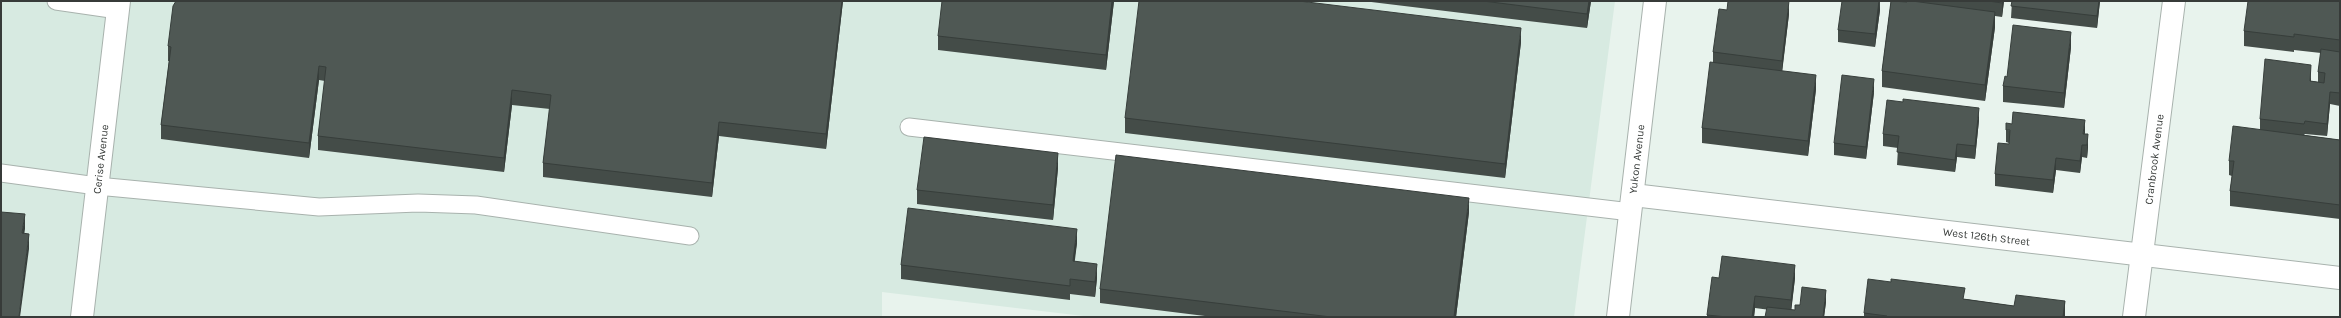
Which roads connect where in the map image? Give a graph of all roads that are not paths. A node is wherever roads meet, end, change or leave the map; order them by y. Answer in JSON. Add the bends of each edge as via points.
{"nodes":[{"id":1,"x":56,"y":1,"type":"edge"},
{"id":2,"x":1655,"y":1,"type":"edge"},
{"id":3,"x":2174,"y":1,"type":"edge"},
{"id":4,"x":119,"y":5,"type":"edge"},
{"id":5,"x":909,"y":127,"type":"dead end"},
{"id":6,"x":1,"y":172,"type":"edge"},
{"id":7,"x":97,"y":186,"type":"junction"},
{"id":8,"x":1632,"y":203,"type":"junction"},
{"id":9,"x":690,"y":236,"type":"dead end"},
{"id":10,"x":2142,"y":254,"type":"junction"},
{"id":11,"x":2340,"y":278,"type":"edge"},
{"id":12,"x":82,"y":317,"type":"edge"},
{"id":13,"x":1618,"y":317,"type":"edge"},
{"id":14,"x":2134,"y":317,"type":"edge"}],
"edges":[{"from":1,"to":4,"type":"lane"},
{"from":2,"to":8,"type":"street","name":"Yukon Avenue"},
{"from":3,"to":10,"type":"street","name":"Cranbrook Avenue"},
{"from":4,"to":7,"type":"street","name":"Cerise Avenue"},
{"from":5,"to":8,"type":"lane"},
{"from":6,"to":7,"type":"lane"},
{"from":7,"to":9,"type":"lane","via":[[319,207],[418,203],[476,205]]},
{"from":7,"to":12,"type":"street","name":"Cerise Avenue"},
{"from":8,"to":10,"type":"street","name":"West 126th Street"},
{"from":8,"to":13,"type":"street","name":"Yukon Avenue"},
{"from":10,"to":11,"type":"street","name":"West 126th Street"},
{"from":10,"to":14,"type":"street","name":"Cranbrook Avenue"}]}
